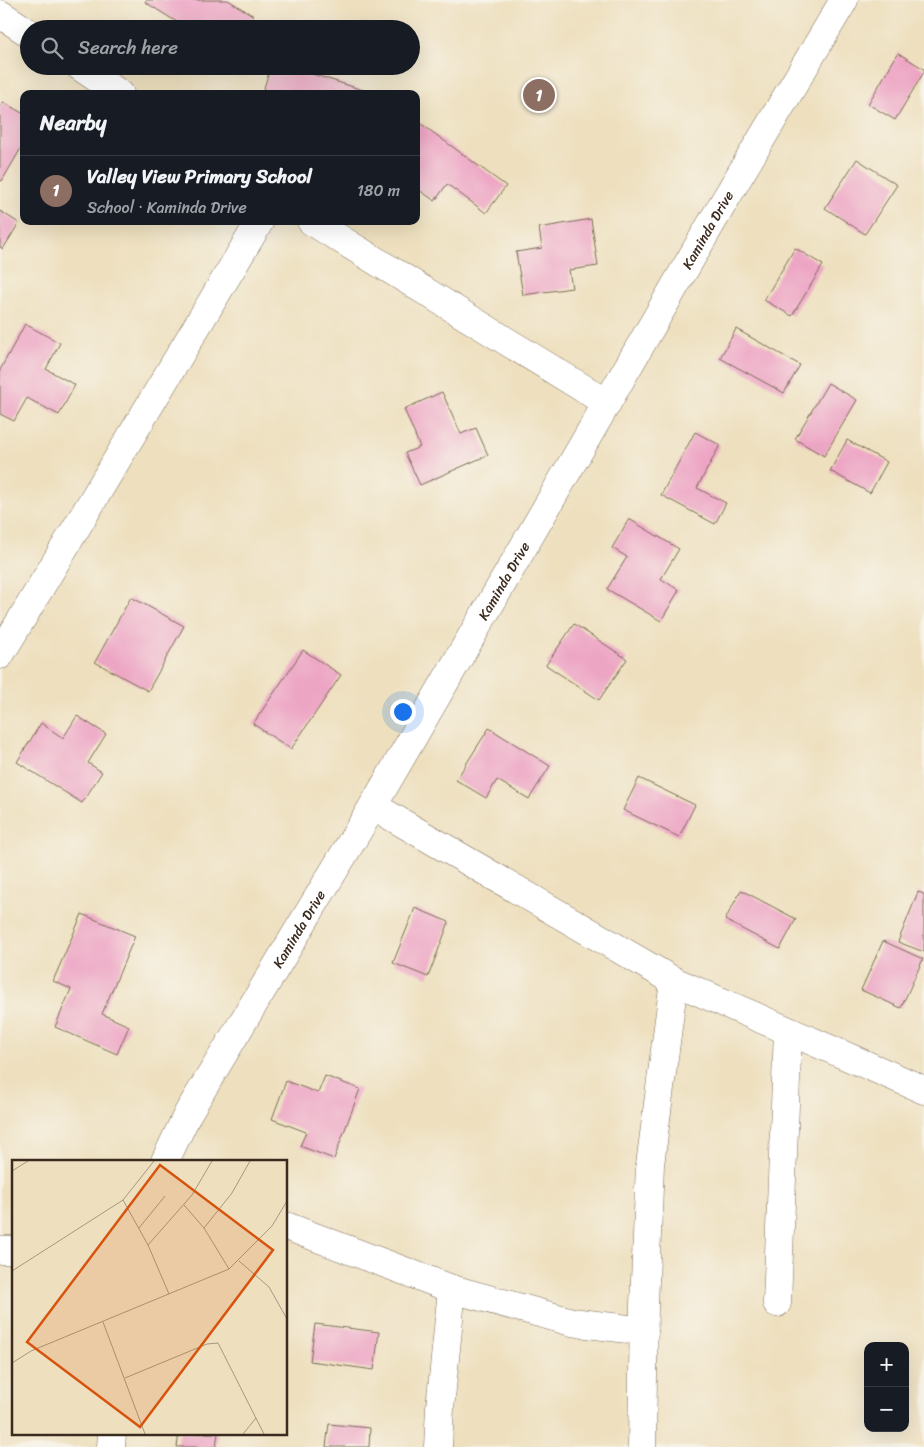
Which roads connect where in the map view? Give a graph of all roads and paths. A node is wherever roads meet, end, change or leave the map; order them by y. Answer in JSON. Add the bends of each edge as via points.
{"nodes":[{"id":1,"x":844,"y":0,"type":"edge"},
{"id":2,"x":0,"y":14,"type":"edge"},
{"id":3,"x":20,"y":27,"type":"edge"},
{"id":4,"x":92,"y":75,"type":"edge"},
{"id":5,"x":114,"y":90,"type":"edge"},
{"id":6,"x":258,"y":225,"type":"edge"},
{"id":7,"x":318,"y":225,"type":"edge"},
{"id":8,"x":607,"y":402,"type":"junction"},
{"id":9,"x":0,"y":655,"type":"edge"},
{"id":10,"x":373,"y":806,"type":"junction"},
{"id":11,"x":674,"y":981,"type":"junction"},
{"id":12,"x":788,"y":1031,"type":"junction"},
{"id":13,"x":924,"y":1090,"type":"edge"},
{"id":14,"x":165,"y":1160,"type":"edge"},
{"id":15,"x":288,"y":1227,"type":"edge"},
{"id":16,"x":452,"y":1289,"type":"junction"},
{"id":17,"x":777,"y":1302,"type":"dead end"},
{"id":18,"x":644,"y":1331,"type":"junction"},
{"id":19,"x":112,"y":1434,"type":"edge"},
{"id":20,"x":111,"y":1447,"type":"edge"},
{"id":21,"x":438,"y":1447,"type":"edge"},
{"id":22,"x":642,"y":1447,"type":"edge"}],
"edges":[{"from":1,"to":8,"type":"street","name":"Kaminda Drive"},
{"from":2,"to":3,"type":"street"},
{"from":4,"to":5,"type":"street"},
{"from":6,"to":9,"type":"street"},
{"from":7,"to":8,"type":"street"},
{"from":8,"to":10,"type":"street","name":"Kaminda Drive"},
{"from":10,"to":11,"type":"street"},
{"from":10,"to":14,"type":"street","name":"Kaminda Drive","via":[[188,1113]]},
{"from":11,"to":12,"type":"street"},
{"from":11,"to":18,"type":"street","via":[[650,1165]]},
{"from":12,"to":13,"type":"street"},
{"from":12,"to":17,"type":"street"},
{"from":15,"to":16,"type":"street"},
{"from":16,"to":18,"type":"street","via":[[572,1322]]},
{"from":16,"to":21,"type":"street"},
{"from":18,"to":22,"type":"street"},
{"from":19,"to":20,"type":"street"}]}
